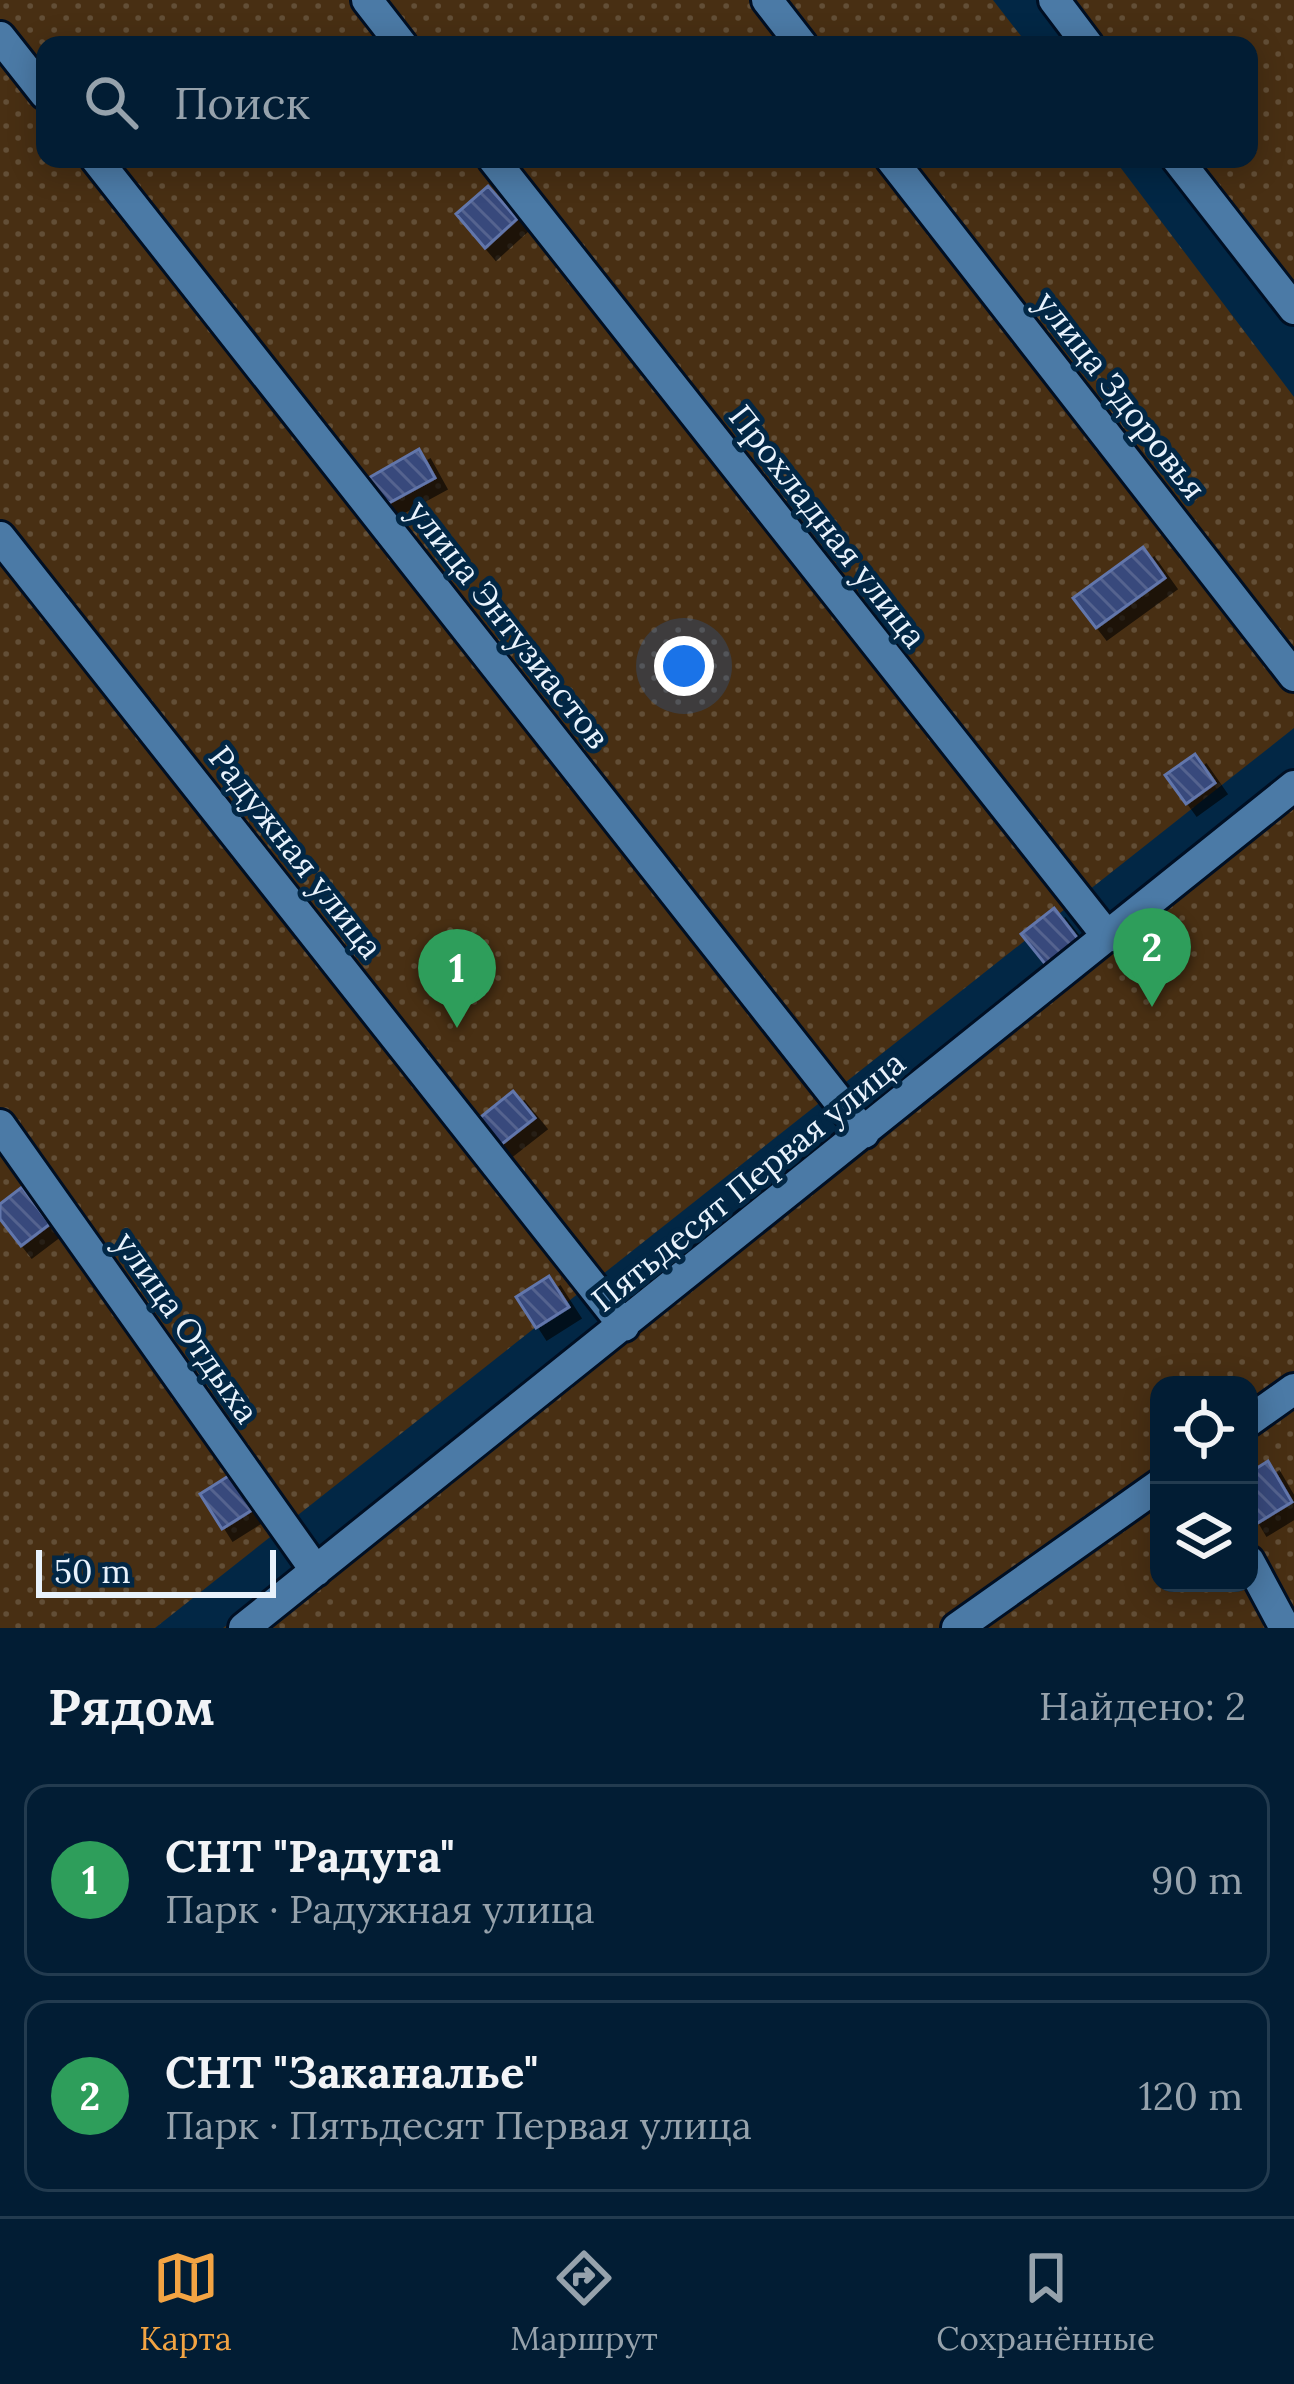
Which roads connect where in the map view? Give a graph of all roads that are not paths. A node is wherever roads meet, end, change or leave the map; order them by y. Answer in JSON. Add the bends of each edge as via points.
{"nodes":[{"id":1,"x":367,"y":0,"type":"edge"},
{"id":2,"x":767,"y":0,"type":"edge"},
{"id":3,"x":1054,"y":0,"type":"edge"},
{"id":4,"x":396,"y":36,"type":"edge"},
{"id":5,"x":795,"y":36,"type":"edge"},
{"id":6,"x":1081,"y":36,"type":"edge"},
{"id":7,"x":0,"y":37,"type":"edge"},
{"id":8,"x":36,"y":83,"type":"edge"},
{"id":9,"x":103,"y":168,"type":"edge"},
{"id":10,"x":500,"y":168,"type":"edge"},
{"id":11,"x":898,"y":168,"type":"edge"},
{"id":12,"x":1184,"y":168,"type":"edge"},
{"id":13,"x":1294,"y":309,"type":"edge"},
{"id":14,"x":0,"y":537,"type":"edge"},
{"id":15,"x":1294,"y":676,"type":"edge"},
{"id":16,"x":1294,"y":786,"type":"edge"},
{"id":17,"x":1108,"y":938,"type":"junction"},
{"id":18,"x":0,"y":1125,"type":"edge"},
{"id":19,"x":864,"y":1133,"type":"junction"},
{"id":20,"x":624,"y":1326,"type":"junction"},
{"id":21,"x":1294,"y":1389,"type":"edge"},
{"id":22,"x":1258,"y":1415,"type":"edge"},
{"id":23,"x":1150,"y":1491,"type":"edge"},
{"id":24,"x":316,"y":1570,"type":"junction"},
{"id":25,"x":1258,"y":1578,"type":"edge"},
{"id":26,"x":244,"y":1628,"type":"edge"},
{"id":27,"x":957,"y":1628,"type":"edge"},
{"id":28,"x":1285,"y":1628,"type":"edge"}],
"edges":[{"from":1,"to":4,"type":"street"},
{"from":2,"to":5,"type":"street"},
{"from":3,"to":6,"type":"street"},
{"from":7,"to":8,"type":"street"},
{"from":9,"to":19,"type":"street","name":"улица Энтузиастов"},
{"from":10,"to":17,"type":"street","name":"Прохладная улица"},
{"from":11,"to":15,"type":"street","name":"улица Здоровья"},
{"from":12,"to":13,"type":"street"},
{"from":14,"to":20,"type":"street","name":"Радужная улица"},
{"from":16,"to":17,"type":"street","name":"Пятьдесят Первая улица"},
{"from":17,"to":19,"type":"street","name":"Пятьдесят Первая улица"},
{"from":18,"to":24,"type":"street","name":"улица Отдыха"},
{"from":19,"to":20,"type":"street","name":"Пятьдесят Первая улица"},
{"from":20,"to":24,"type":"street","name":"Пятьдесят Первая улица"},
{"from":21,"to":22,"type":"street"},
{"from":23,"to":27,"type":"street"},
{"from":24,"to":26,"type":"street","name":"Пятьдесят Первая улица"},
{"from":25,"to":28,"type":"street"}]}
